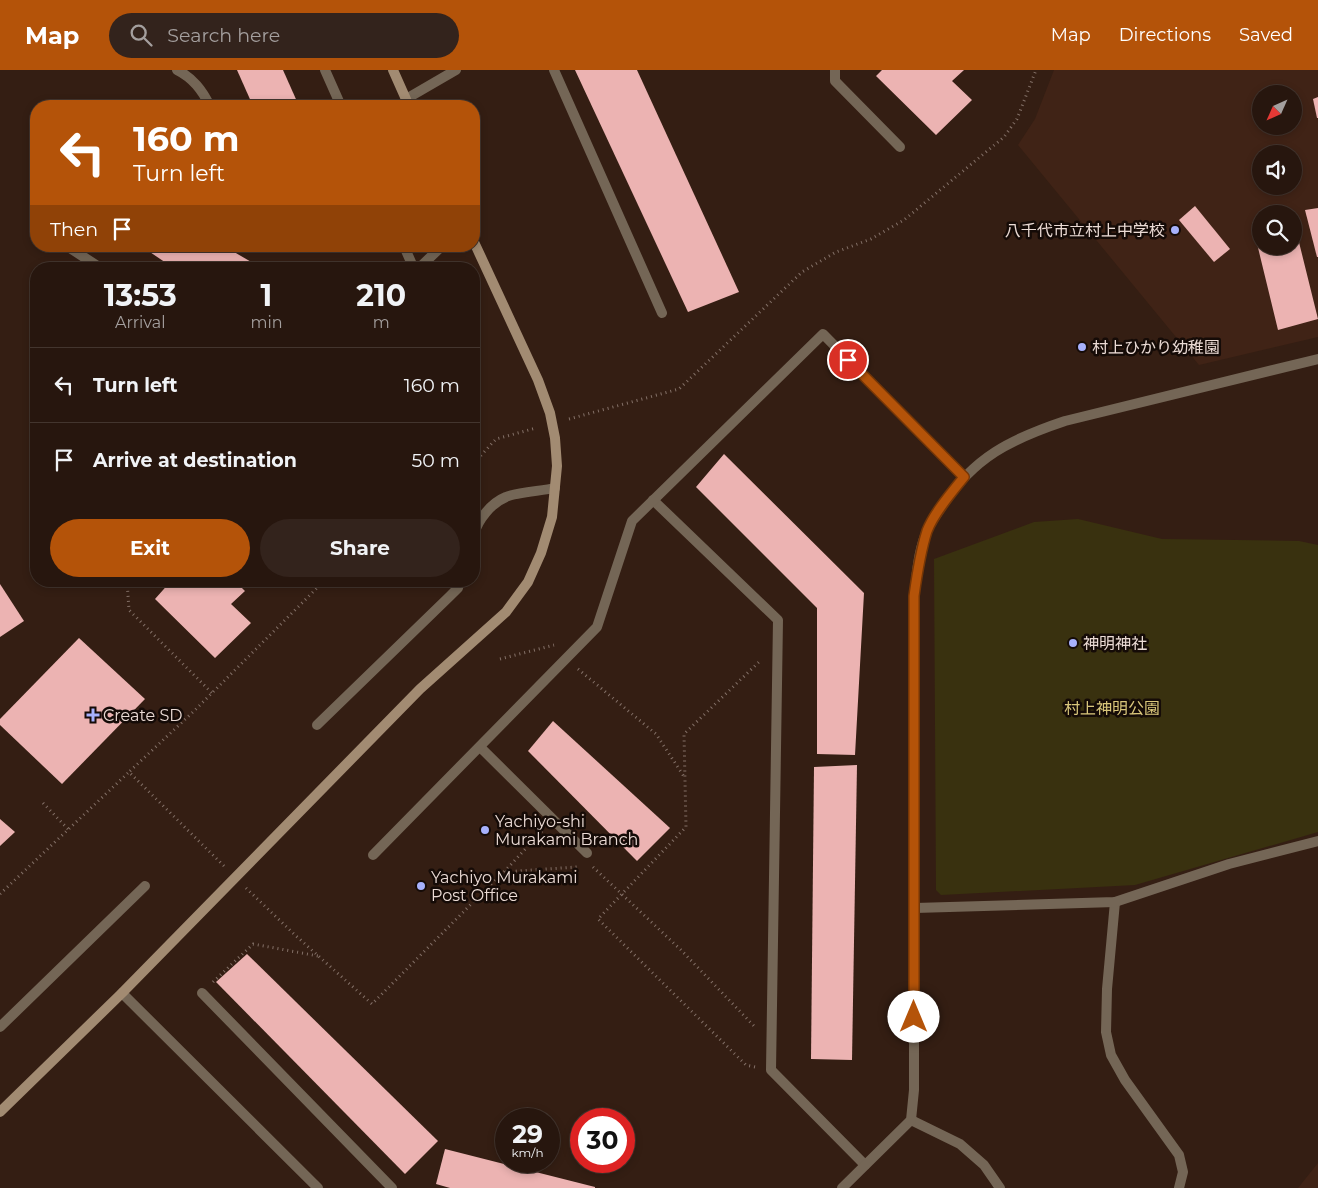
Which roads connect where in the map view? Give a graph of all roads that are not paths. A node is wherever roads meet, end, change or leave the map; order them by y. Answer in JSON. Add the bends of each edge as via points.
{"nodes":[{"id":1,"x":177,"y":70,"type":"edge"},
{"id":2,"x":325,"y":70,"type":"edge"},
{"id":3,"x":393,"y":70,"type":"edge"},
{"id":4,"x":456,"y":70,"type":"edge"},
{"id":5,"x":554,"y":70,"type":"edge"},
{"id":6,"x":835,"y":70,"type":"edge"},
{"id":7,"x":207,"y":100,"type":"edge"},
{"id":8,"x":338,"y":100,"type":"edge"},
{"id":9,"x":406,"y":100,"type":"edge"},
{"id":10,"x":411,"y":100,"type":"edge"},
{"id":11,"x":900,"y":147,"type":"dead end"},
{"id":12,"x":76,"y":252,"type":"edge"},
{"id":13,"x":436,"y":252,"type":"edge"},
{"id":14,"x":479,"y":252,"type":"edge"},
{"id":15,"x":91,"y":262,"type":"edge"},
{"id":16,"x":425,"y":262,"type":"edge"},
{"id":17,"x":662,"y":313,"type":"dead end"},
{"id":18,"x":1318,"y":359,"type":"edge"},
{"id":19,"x":964,"y":477,"type":"junction"},
{"id":20,"x":556,"y":488,"type":"junction"},
{"id":21,"x":653,"y":500,"type":"junction"},
{"id":22,"x":480,"y":520,"type":"edge"},
{"id":23,"x":458,"y":587,"type":"edge"},
{"id":24,"x":317,"y":725,"type":"dead end"},
{"id":25,"x":480,"y":747,"type":"junction"},
{"id":26,"x":1318,"y":841,"type":"edge"},
{"id":27,"x":587,"y":852,"type":"dead end"},
{"id":28,"x":373,"y":855,"type":"dead end"},
{"id":29,"x":145,"y":886,"type":"dead end"},
{"id":30,"x":1115,"y":902,"type":"junction"},
{"id":31,"x":915,"y":908,"type":"junction"},
{"id":32,"x":122,"y":992,"type":"junction"},
{"id":33,"x":202,"y":993,"type":"road end"},
{"id":34,"x":0,"y":1027,"type":"edge"},
{"id":35,"x":0,"y":1112,"type":"edge"},
{"id":36,"x":911,"y":1120,"type":"junction"},
{"id":37,"x":865,"y":1165,"type":"junction"},
{"id":38,"x":318,"y":1188,"type":"edge"},
{"id":39,"x":392,"y":1188,"type":"edge"},
{"id":40,"x":842,"y":1188,"type":"edge"},
{"id":41,"x":1000,"y":1188,"type":"edge"},
{"id":42,"x":1179,"y":1188,"type":"edge"}],
"edges":[{"from":1,"to":7,"type":"street","via":[[194,81]]},
{"from":2,"to":8,"type":"street"},
{"from":3,"to":9,"type":"street"},
{"from":4,"to":10,"type":"street"},
{"from":5,"to":17,"type":"street"},
{"from":6,"to":11,"type":"street","via":[[835,81]]},
{"from":12,"to":15,"type":"street"},
{"from":13,"to":16,"type":"street"},
{"from":14,"to":20,"type":"street","via":[[550,413],[555,438]]},
{"from":18,"to":19,"type":"street","via":[[1064,421],[1000,448]]},
{"from":19,"to":21,"type":"street","via":[[822,334]]},
{"from":19,"to":31,"type":"street","via":[[928,530],[918,561],[914,596]]},
{"from":20,"to":22,"type":"street","via":[[506,497]]},
{"from":20,"to":32,"type":"street","via":[[552,517],[541,553],[528,582],[506,612],[420,689]]},
{"from":21,"to":25,"type":"street","via":[[632,521],[597,628]]},
{"from":21,"to":37,"type":"street","via":[[778,620],[771,1070]]},
{"from":23,"to":24,"type":"street"},
{"from":25,"to":27,"type":"street"},
{"from":25,"to":28,"type":"street"},
{"from":26,"to":30,"type":"street","via":[[1229,864]]},
{"from":29,"to":34,"type":"street"},
{"from":30,"to":31,"type":"street"},
{"from":30,"to":42,"type":"street","via":[[1107,989],[1106,1032],[1111,1055],[1178,1155],[1183,1172]]},
{"from":31,"to":36,"type":"street"},
{"from":32,"to":35,"type":"street"},
{"from":32,"to":38,"type":"street"},
{"from":33,"to":39,"type":"street"},
{"from":36,"to":37,"type":"street"},
{"from":36,"to":41,"type":"street","via":[[960,1144],[984,1165]]},
{"from":37,"to":40,"type":"street"}]}
